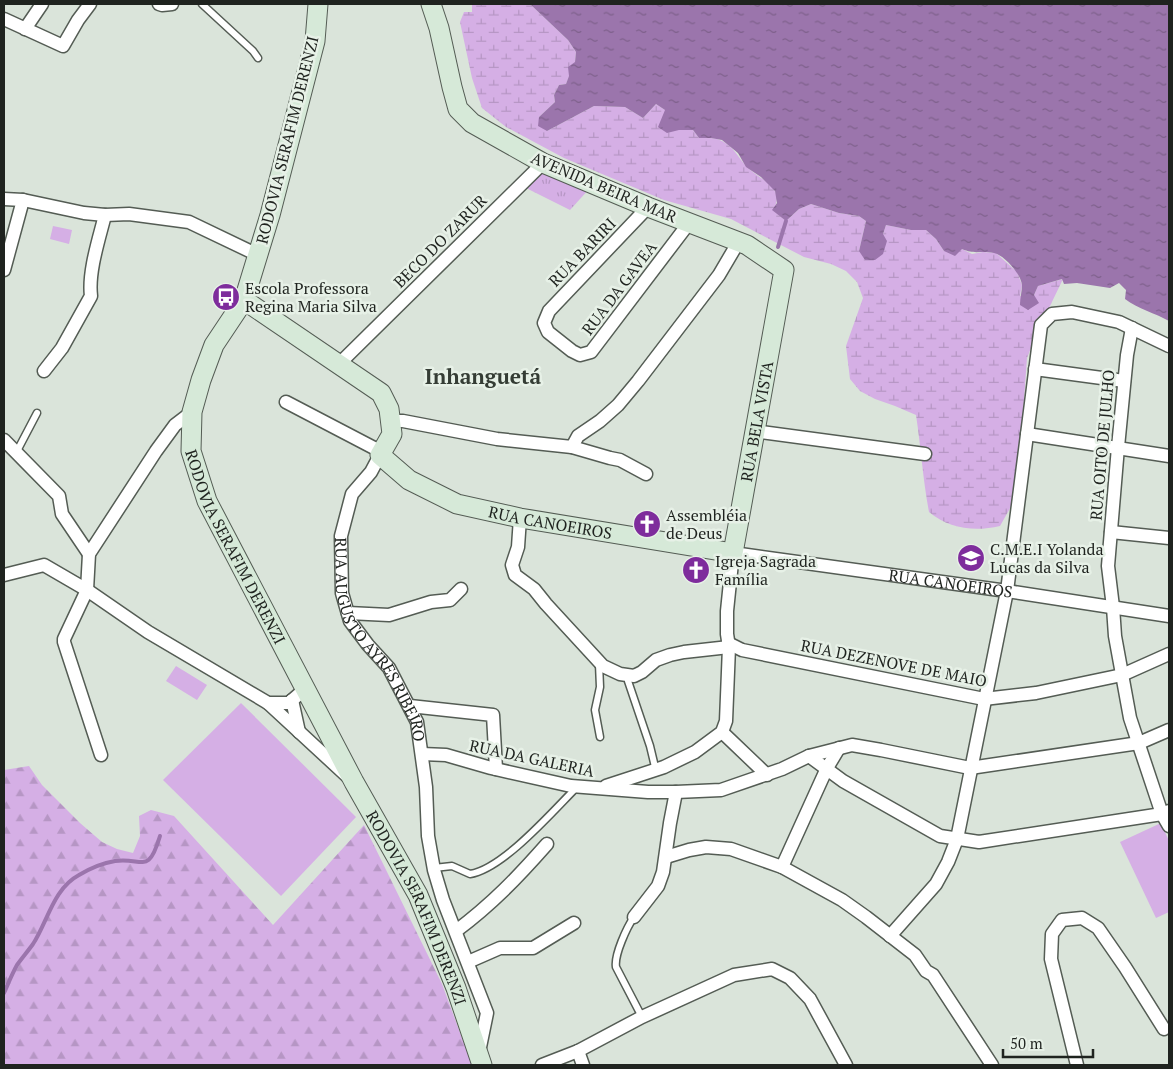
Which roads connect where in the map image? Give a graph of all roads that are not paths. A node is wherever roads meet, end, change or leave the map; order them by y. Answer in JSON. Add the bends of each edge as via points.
{"nodes":[{"id":1,"x":42,"y":4,"type":"edge"},
{"id":2,"x":90,"y":4,"type":"edge"},
{"id":3,"x":159,"y":4,"type":"edge"},
{"id":4,"x":172,"y":4,"type":"edge"},
{"id":5,"x":202,"y":4,"type":"edge"},
{"id":6,"x":318,"y":4,"type":"edge"},
{"id":7,"x":431,"y":4,"type":"edge"},
{"id":8,"x":4,"y":19,"type":"edge"},
{"id":9,"x":25,"y":29,"type":"junction"},
{"id":10,"x":258,"y":58,"type":"dead end"},
{"id":11,"x":543,"y":163,"type":"junction"},
{"id":12,"x":4,"y":199,"type":"edge"},
{"id":13,"x":22,"y":200,"type":"junction"},
{"id":14,"x":648,"y":207,"type":"junction"},
{"id":15,"x":105,"y":215,"type":"junction"},
{"id":16,"x":689,"y":223,"type":"junction"},
{"id":17,"x":743,"y":243,"type":"junction"},
{"id":18,"x":258,"y":255,"type":"junction"},
{"id":19,"x":4,"y":270,"type":"edge"},
{"id":20,"x":784,"y":270,"type":"joint"},
{"id":21,"x":244,"y":300,"type":"junction"},
{"id":22,"x":1132,"y":328,"type":"junction"},
{"id":23,"x":1169,"y":346,"type":"edge"},
{"id":24,"x":593,"y":350,"type":"joint"},
{"id":25,"x":339,"y":364,"type":"junction"},
{"id":26,"x":1035,"y":369,"type":"junction"},
{"id":27,"x":44,"y":371,"type":"dead end"},
{"id":28,"x":1124,"y":381,"type":"junction"},
{"id":29,"x":286,"y":402,"type":"dead end"},
{"id":30,"x":192,"y":412,"type":"junction"},
{"id":31,"x":38,"y":413,"type":"dead end"},
{"id":32,"x":390,"y":421,"type":"junction"},
{"id":33,"x":754,"y":431,"type":"junction"},
{"id":34,"x":1027,"y":434,"type":"junction"},
{"id":35,"x":4,"y":440,"type":"edge"},
{"id":36,"x":572,"y":447,"type":"junction"},
{"id":37,"x":1118,"y":447,"type":"junction"},
{"id":38,"x":16,"y":453,"type":"junction"},
{"id":39,"x":925,"y":454,"type":"dead end"},
{"id":40,"x":380,"y":455,"type":"junction"},
{"id":41,"x":1169,"y":456,"type":"edge"},
{"id":42,"x":646,"y":474,"type":"dead end"},
{"id":43,"x":520,"y":518,"type":"junction"},
{"id":44,"x":1111,"y":532,"type":"junction"},
{"id":45,"x":1169,"y":538,"type":"edge"},
{"id":46,"x":733,"y":553,"type":"junction"},
{"id":47,"x":89,"y":554,"type":"junction"},
{"id":48,"x":4,"y":575,"type":"edge"},
{"id":49,"x":461,"y":589,"type":"dead end"},
{"id":50,"x":87,"y":590,"type":"junction"},
{"id":51,"x":1007,"y":591,"type":"junction"},
{"id":52,"x":1114,"y":607,"type":"junction"},
{"id":53,"x":348,"y":613,"type":"junction"},
{"id":54,"x":1169,"y":616,"type":"edge"},
{"id":55,"x":729,"y":645,"type":"junction"},
{"id":56,"x":1169,"y":654,"type":"edge"},
{"id":57,"x":599,"y":662,"type":"junction"},
{"id":58,"x":628,"y":675,"type":"junction"},
{"id":59,"x":1122,"y":675,"type":"junction"},
{"id":60,"x":298,"y":695,"type":"junction"},
{"id":61,"x":984,"y":700,"type":"junction"},
{"id":62,"x":268,"y":703,"type":"junction"},
{"id":63,"x":410,"y":706,"type":"junction"},
{"id":64,"x":1169,"y":730,"type":"edge"},
{"id":65,"x":299,"y":732,"type":"junction"},
{"id":66,"x":722,"y":732,"type":"junction"},
{"id":67,"x":329,"y":736,"type":"junction"},
{"id":68,"x":600,"y":737,"type":"dead end"},
{"id":69,"x":311,"y":743,"type":"junction"},
{"id":70,"x":1139,"y":743,"type":"junction"},
{"id":71,"x":839,"y":748,"type":"junction"},
{"id":72,"x":422,"y":754,"type":"junction"},
{"id":73,"x":101,"y":755,"type":"dead end"},
{"id":74,"x":809,"y":756,"type":"junction"},
{"id":75,"x":827,"y":768,"type":"junction"},
{"id":76,"x":970,"y":768,"type":"junction"},
{"id":77,"x":496,"y":769,"type":"junction"},
{"id":78,"x":656,"y":770,"type":"junction"},
{"id":79,"x":767,"y":775,"type":"junction"},
{"id":80,"x":354,"y":782,"type":"junction"},
{"id":81,"x":578,"y":786,"type":"junction"},
{"id":82,"x":596,"y":789,"type":"junction"},
{"id":83,"x":670,"y":792,"type":"junction"},
{"id":84,"x":1165,"y":812,"type":"edge"},
{"id":85,"x":1169,"y":826,"type":"edge"},
{"id":86,"x":957,"y":839,"type":"junction"},
{"id":87,"x":547,"y":844,"type":"dead end"},
{"id":88,"x":666,"y":857,"type":"junction"},
{"id":89,"x":782,"y":867,"type":"junction"},
{"id":90,"x":434,"y":868,"type":"junction"},
{"id":91,"x":634,"y":917,"type":"joint"},
{"id":92,"x":574,"y":923,"type":"dead end"},
{"id":93,"x":456,"y":931,"type":"junction"},
{"id":94,"x":890,"y":936,"type":"junction"},
{"id":95,"x":618,"y":944,"type":"dead end"},
{"id":96,"x":619,"y":953,"type":"junction"},
{"id":97,"x":468,"y":962,"type":"junction"},
{"id":98,"x":642,"y":1017,"type":"junction"},
{"id":99,"x":1164,"y":1029,"type":"dead end"},
{"id":100,"x":578,"y":1051,"type":"junction"},
{"id":101,"x":480,"y":1060,"type":"edge"},
{"id":102,"x":843,"y":1064,"type":"edge"},
{"id":103,"x":542,"y":1065,"type":"edge"},
{"id":104,"x":583,"y":1065,"type":"edge"},
{"id":105,"x":992,"y":1065,"type":"edge"},
{"id":106,"x":1077,"y":1065,"type":"edge"}],
"edges":[{"from":1,"to":9,"type":"street"},
{"from":2,"to":9,"type":"street","via":[[63,46]]},
{"from":3,"to":4,"type":"street"},
{"from":5,"to":10,"type":"lane"},
{"from":6,"to":18,"type":"street","name":"RODOVIA SERAFIM DERENZI","via":[[315,42]]},
{"from":7,"to":11,"type":"street","name":"AVENIDA BEIRA MAR","via":[[458,109],[472,123]]},
{"from":8,"to":9,"type":"street"},
{"from":11,"to":14,"type":"street","name":"AVENIDA BEIRA MAR"},
{"from":11,"to":25,"type":"street","name":"BECO DO ZARUR"},
{"from":12,"to":13,"type":"street"},
{"from":13,"to":15,"type":"street","via":[[84,214]]},
{"from":13,"to":19,"type":"street"},
{"from":14,"to":16,"type":"street","name":"AVENIDA BEIRA MAR"},
{"from":14,"to":24,"type":"street","name":"RUA BARIRI","via":[[549,311],[544,323],[548,332],[572,351],[580,355]]},
{"from":15,"to":18,"type":"street","via":[[129,214],[189,222]]},
{"from":15,"to":27,"type":"street","via":[[91,296],[62,348]]},
{"from":16,"to":17,"type":"street","name":"AVENIDA BEIRA MAR"},
{"from":16,"to":24,"type":"street","name":"RUA DA GAVEA"},
{"from":17,"to":20,"type":"street","name":"AVENIDA BEIRA MAR"},
{"from":17,"to":36,"type":"street","via":[[618,405],[578,436]]},
{"from":18,"to":21,"type":"street","name":"RODOVIA SERAFIM DERENZI"},
{"from":20,"to":33,"type":"street","name":"RUA BELA VISTA"},
{"from":21,"to":25,"type":"street","name":"RUA AUGUSTO AYRES RIBEIRO"},
{"from":21,"to":30,"type":"street","name":"RODOVIA SERAFIM DERENZI","via":[[214,345]]},
{"from":22,"to":23,"type":"street"},
{"from":22,"to":26,"type":"street","via":[[1072,312],[1052,314],[1041,325]]},
{"from":22,"to":28,"type":"street","name":"RUA OITO DE JULHO"},
{"from":25,"to":32,"type":"street","name":"RUA AUGUSTO AYRES RIBEIRO","via":[[382,393]]},
{"from":26,"to":28,"type":"street"},
{"from":26,"to":34,"type":"street"},
{"from":28,"to":37,"type":"street","name":"RUA OITO DE JULHO"},
{"from":29,"to":40,"type":"street","name":"RUA CANOEIROS","via":[[376,448]]},
{"from":30,"to":47,"type":"street","via":[[175,425],[156,451]]},
{"from":30,"to":60,"type":"street","name":"RODOVIA SERAFIM DERENZI","via":[[191,451],[207,501]]},
{"from":31,"to":38,"type":"lane"},
{"from":32,"to":36,"type":"street","via":[[497,439]]},
{"from":32,"to":40,"type":"street","name":"RUA AUGUSTO AYRES RIBEIRO","via":[[392,434]]},
{"from":33,"to":39,"type":"street"},
{"from":33,"to":46,"type":"street","name":"RUA BELA VISTA"},
{"from":34,"to":37,"type":"street"},
{"from":34,"to":51,"type":"street"},
{"from":35,"to":38,"type":"street"},
{"from":36,"to":42,"type":"street","via":[[620,460]]},
{"from":37,"to":41,"type":"street"},
{"from":37,"to":44,"type":"street","name":"RUA OITO DE JULHO"},
{"from":38,"to":47,"type":"street","via":[[59,496],[62,514]]},
{"from":40,"to":43,"type":"street","name":"RUA CANOEIROS","via":[[409,480],[457,504]]},
{"from":40,"to":53,"type":"street","name":"RUA AUGUSTO AYRES RIBEIRO","via":[[371,472],[352,494],[341,536],[342,593]]},
{"from":43,"to":46,"type":"street","name":"RUA CANOEIROS"},
{"from":43,"to":57,"type":"street","via":[[518,547],[512,565],[515,575],[534,589]]},
{"from":44,"to":45,"type":"street"},
{"from":44,"to":52,"type":"street","name":"RUA OITO DE JULHO","via":[[1108,566]]},
{"from":46,"to":51,"type":"street","name":"RUA CANOEIROS"},
{"from":46,"to":55,"type":"street","name":"RUA BELA VISTA","via":[[727,611]]},
{"from":47,"to":50,"type":"street"},
{"from":48,"to":50,"type":"street","via":[[44,566]]},
{"from":49,"to":53,"type":"street","via":[[450,600],[431,602],[389,615]]},
{"from":50,"to":62,"type":"street","via":[[148,632]]},
{"from":50,"to":73,"type":"street","via":[[64,642]]},
{"from":51,"to":52,"type":"street","name":"RUA CANOEIROS"},
{"from":51,"to":61,"type":"street"},
{"from":52,"to":54,"type":"street","name":"RUA CANOEIROS"},
{"from":52,"to":59,"type":"street","name":"RUA OITO DE JULHO"},
{"from":53,"to":63,"type":"street","name":"RUA AUGUSTO AYRES RIBEIRO","via":[[350,621],[389,668]]},
{"from":55,"to":58,"type":"street","via":[[670,655],[656,660],[634,676]]},
{"from":55,"to":61,"type":"street","name":"RUA DEZENOVE DE MAIO"},
{"from":55,"to":66,"type":"street","name":"RUA BELA VISTA","via":[[726,722]]},
{"from":56,"to":59,"type":"street","name":"RUA DEZENOVE DE MAIO"},
{"from":57,"to":58,"type":"street"},
{"from":57,"to":68,"type":"lane","via":[[600,687],[595,710]]},
{"from":58,"to":78,"type":"lane"},
{"from":59,"to":61,"type":"street","name":"RUA DEZENOVE DE MAIO"},
{"from":59,"to":70,"type":"street","name":"RUA OITO DE JULHO","via":[[1130,718]]},
{"from":60,"to":62,"type":"street","via":[[289,703]]},
{"from":60,"to":65,"type":"street"},
{"from":60,"to":67,"type":"street","name":"RODOVIA SERAFIM DERENZI"},
{"from":61,"to":76,"type":"street"},
{"from":62,"to":65,"type":"street"},
{"from":63,"to":72,"type":"street","name":"RUA AUGUSTO AYRES RIBEIRO","via":[[417,722]]},
{"from":63,"to":77,"type":"street","via":[[493,715]]},
{"from":64,"to":70,"type":"street"},
{"from":65,"to":69,"type":"street"},
{"from":66,"to":78,"type":"street","via":[[695,752]]},
{"from":66,"to":79,"type":"street"},
{"from":67,"to":69,"type":"street"},
{"from":67,"to":80,"type":"street","name":"RODOVIA SERAFIM DERENZI"},
{"from":69,"to":80,"type":"street"},
{"from":70,"to":76,"type":"street"},
{"from":70,"to":84,"type":"street","name":"RUA OITO DE JULHO"},
{"from":71,"to":74,"type":"street","name":"RUA DA GALERIA"},
{"from":71,"to":75,"type":"street"},
{"from":71,"to":76,"type":"street","name":"RUA DA GALERIA","via":[[852,745]]},
{"from":72,"to":77,"type":"street","name":"RUA DA GALERIA","via":[[446,755]]},
{"from":72,"to":90,"type":"street","name":"RUA AUGUSTO AYRES RIBEIRO","via":[[428,836]]},
{"from":74,"to":75,"type":"street"},
{"from":74,"to":79,"type":"street","name":"RUA DA GALERIA"},
{"from":75,"to":86,"type":"street","via":[[843,781],[940,836]]},
{"from":75,"to":89,"type":"street"},
{"from":76,"to":86,"type":"street"},
{"from":77,"to":81,"type":"street","name":"RUA DA GALERIA"},
{"from":78,"to":82,"type":"street"},
{"from":78,"to":83,"type":"street"},
{"from":79,"to":83,"type":"street","name":"RUA DA GALERIA","via":[[721,790]]},
{"from":80,"to":101,"type":"street","name":"RODOVIA SERAFIM DERENZI","via":[[418,895],[456,988]]},
{"from":81,"to":82,"type":"street","name":"RUA DA GALERIA"},
{"from":81,"to":90,"type":"lane","via":[[536,829],[492,865],[470,874],[452,866]]},
{"from":82,"to":83,"type":"street","name":"RUA DA GALERIA"},
{"from":83,"to":88,"type":"street"},
{"from":84,"to":85,"type":"street","name":"RUA OITO DE JULHO"},
{"from":84,"to":86,"type":"street","via":[[979,842]]},
{"from":86,"to":94,"type":"street","via":[[936,884]]},
{"from":87,"to":93,"type":"street","via":[[512,884]]},
{"from":88,"to":89,"type":"street","via":[[714,847],[731,849]]},
{"from":88,"to":91,"type":"street","via":[[658,886]]},
{"from":89,"to":94,"type":"street","via":[[842,900]]},
{"from":90,"to":93,"type":"street","name":"RUA AUGUSTO AYRES RIBEIRO"},
{"from":91,"to":96,"type":"lane"},
{"from":92,"to":97,"type":"street","via":[[533,948],[500,948]]},
{"from":93,"to":97,"type":"street","name":"RUA AUGUSTO AYRES RIBEIRO"},
{"from":94,"to":105,"type":"street","via":[[934,975]]},
{"from":95,"to":96,"type":"lane"},
{"from":96,"to":98,"type":"lane","via":[[616,967]]},
{"from":97,"to":101,"type":"street","name":"RUA AUGUSTO AYRES RIBEIRO","via":[[486,1013]]},
{"from":98,"to":100,"type":"street"},
{"from":98,"to":102,"type":"street","via":[[734,975],[772,969],[790,978],[810,1000]]},
{"from":99,"to":106,"type":"street","via":[[1098,928],[1082,918],[1062,920],[1052,934],[1051,959]]},
{"from":100,"to":103,"type":"street"},
{"from":100,"to":104,"type":"street"}]}
